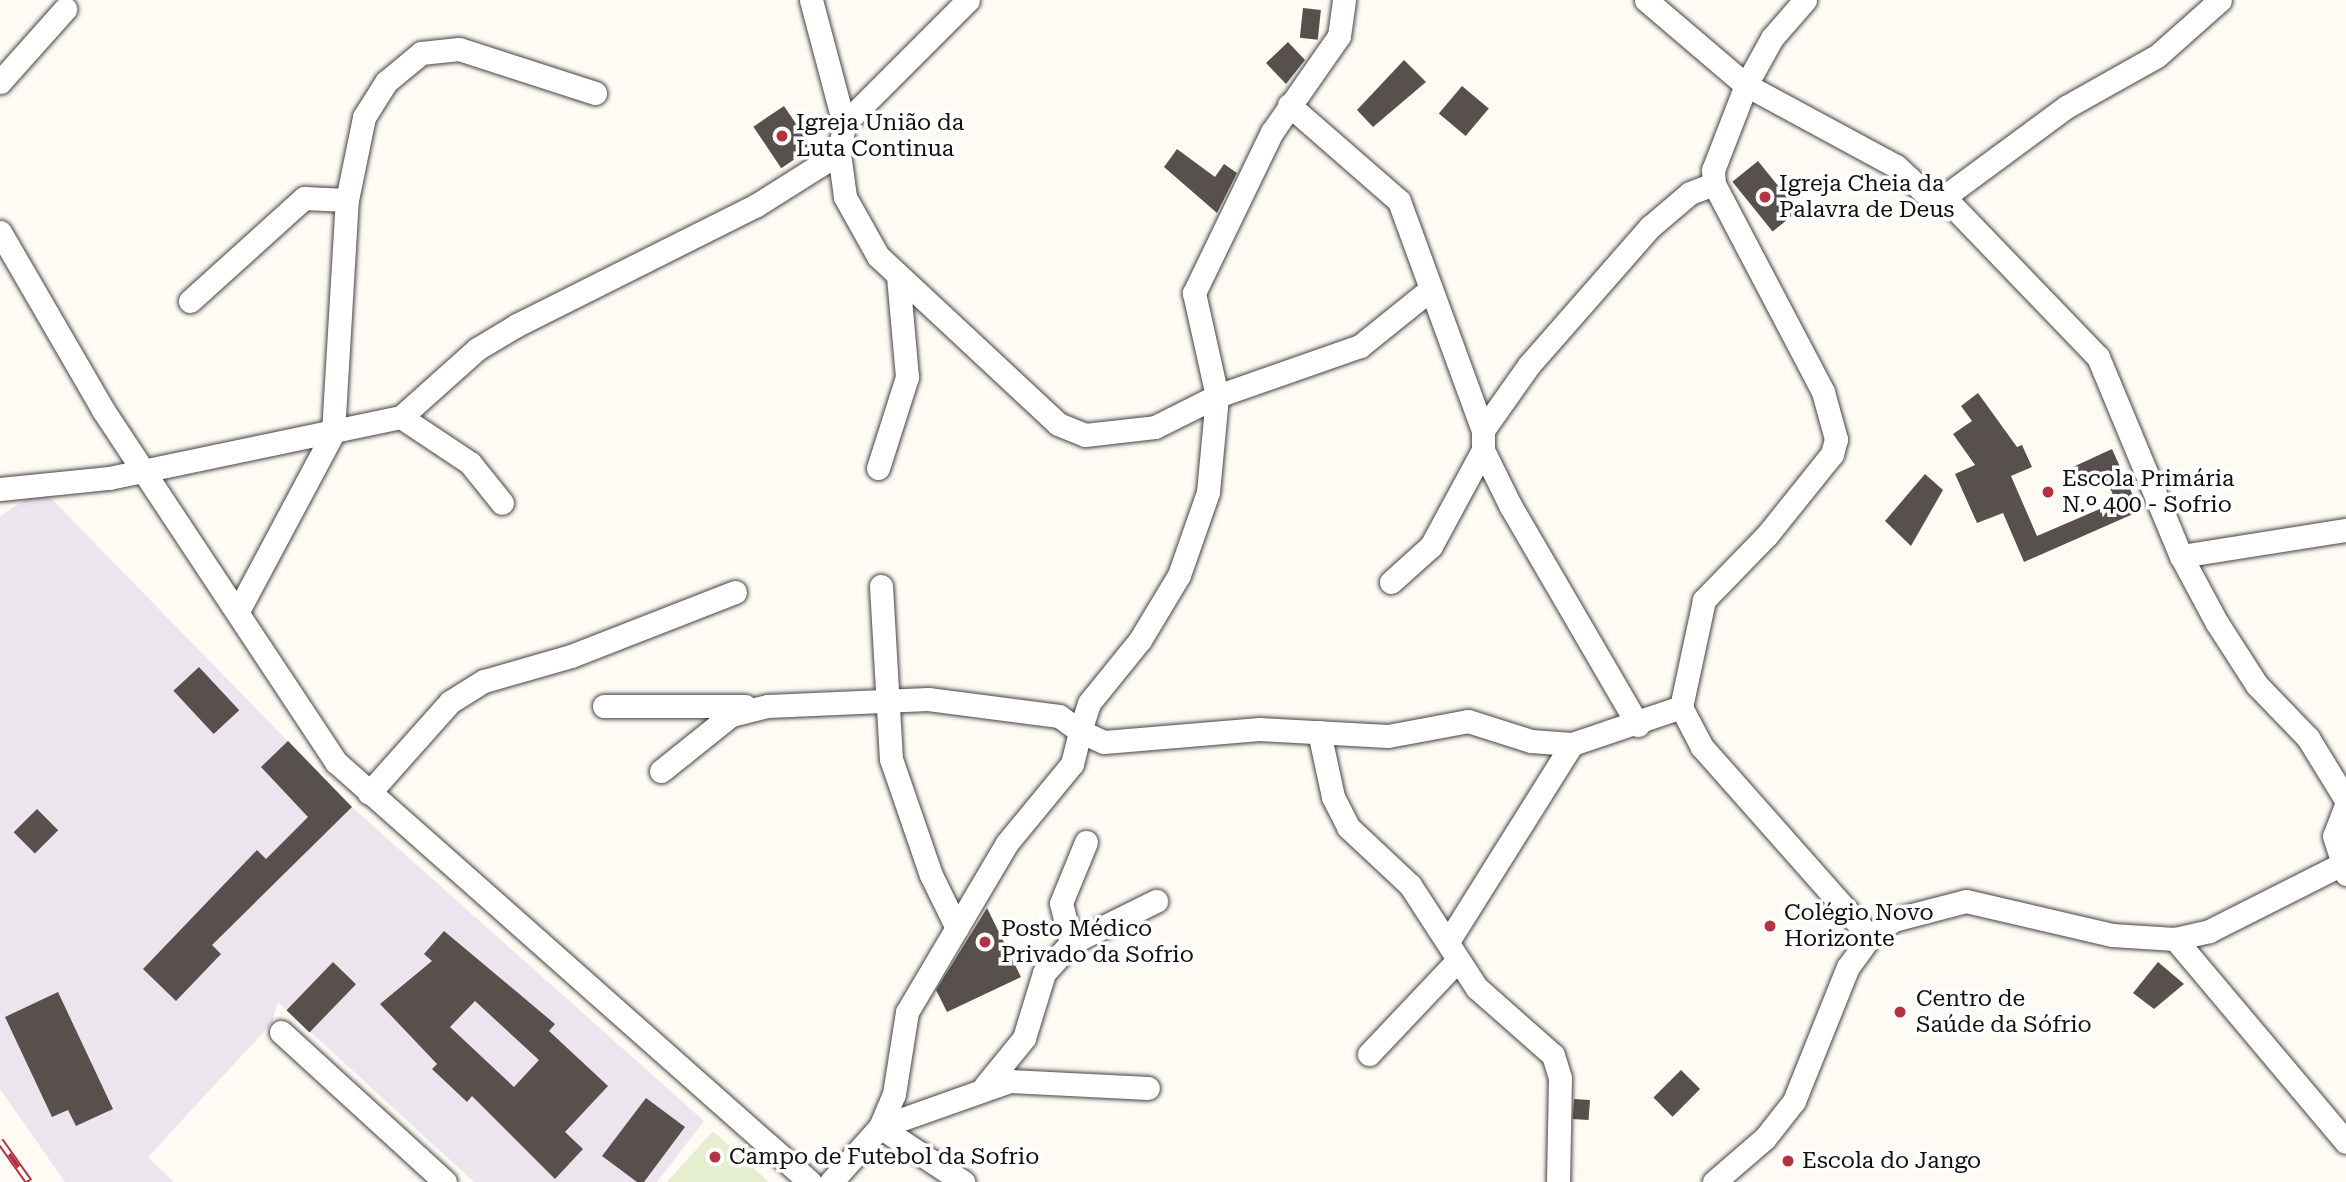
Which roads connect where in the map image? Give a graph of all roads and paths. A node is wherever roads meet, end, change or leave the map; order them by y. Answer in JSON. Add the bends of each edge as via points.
{"nodes":[{"id":1,"x":811,"y":0,"type":"edge"},
{"id":2,"x":968,"y":0,"type":"edge"},
{"id":3,"x":1344,"y":0,"type":"edge"},
{"id":4,"x":1646,"y":0,"type":"edge"},
{"id":5,"x":1805,"y":0,"type":"edge"},
{"id":6,"x":2220,"y":0,"type":"edge"},
{"id":7,"x":65,"y":9,"type":"dead end"},
{"id":8,"x":0,"y":82,"type":"edge"},
{"id":9,"x":1746,"y":85,"type":"junction"},
{"id":10,"x":594,"y":93,"type":"dead end"},
{"id":11,"x":1289,"y":105,"type":"junction"},
{"id":12,"x":844,"y":124,"type":"junction"},
{"id":13,"x":839,"y":153,"type":"junction"},
{"id":14,"x":1714,"y":184,"type":"junction"},
{"id":15,"x":1944,"y":197,"type":"junction"},
{"id":16,"x":347,"y":200,"type":"junction"},
{"id":17,"x":0,"y":232,"type":"edge"},
{"id":18,"x":898,"y":277,"type":"junction"},
{"id":19,"x":1431,"y":289,"type":"junction"},
{"id":20,"x":190,"y":301,"type":"dead end"},
{"id":21,"x":1217,"y":396,"type":"junction"},
{"id":22,"x":401,"y":417,"type":"junction"},
{"id":23,"x":333,"y":433,"type":"junction"},
{"id":24,"x":1483,"y":440,"type":"junction"},
{"id":25,"x":143,"y":468,"type":"junction"},
{"id":26,"x":878,"y":468,"type":"dead end"},
{"id":27,"x":0,"y":489,"type":"edge"},
{"id":28,"x":502,"y":503,"type":"dead end"},
{"id":29,"x":2346,"y":530,"type":"edge"},
{"id":30,"x":2181,"y":556,"type":"junction"},
{"id":31,"x":1391,"y":582,"type":"dead end"},
{"id":32,"x":881,"y":586,"type":"dead end"},
{"id":33,"x":735,"y":592,"type":"dead end"},
{"id":34,"x":238,"y":611,"type":"junction"},
{"id":35,"x":884,"y":703,"type":"junction"},
{"id":36,"x":604,"y":706,"type":"dead end"},
{"id":37,"x":768,"y":706,"type":"junction"},
{"id":38,"x":1681,"y":707,"type":"junction"},
{"id":39,"x":1638,"y":725,"type":"junction"},
{"id":40,"x":1080,"y":731,"type":"junction"},
{"id":41,"x":1318,"y":732,"type":"junction"},
{"id":42,"x":1572,"y":744,"type":"junction"},
{"id":43,"x":661,"y":771,"type":"dead end"},
{"id":44,"x":369,"y":793,"type":"junction"},
{"id":45,"x":2346,"y":800,"type":"edge"},
{"id":46,"x":2346,"y":805,"type":"edge"},
{"id":47,"x":1086,"y":842,"type":"dead end"},
{"id":48,"x":2345,"y":867,"type":"edge"},
{"id":49,"x":1156,"y":901,"type":"dead end"},
{"id":50,"x":957,"y":928,"type":"junction"},
{"id":51,"x":1870,"y":937,"type":"junction"},
{"id":52,"x":2175,"y":939,"type":"junction"},
{"id":53,"x":1071,"y":943,"type":"junction"},
{"id":54,"x":1453,"y":950,"type":"junction"},
{"id":55,"x":281,"y":1032,"type":"dead end"},
{"id":56,"x":1369,"y":1054,"type":"dead end"},
{"id":57,"x":984,"y":1087,"type":"junction"},
{"id":58,"x":1148,"y":1088,"type":"dead end"},
{"id":59,"x":880,"y":1127,"type":"junction"},
{"id":60,"x":2346,"y":1142,"type":"edge"},
{"id":61,"x":445,"y":1182,"type":"edge"},
{"id":62,"x":810,"y":1182,"type":"edge"},
{"id":63,"x":831,"y":1182,"type":"edge"},
{"id":64,"x":963,"y":1182,"type":"edge"},
{"id":65,"x":1558,"y":1182,"type":"edge"},
{"id":66,"x":1714,"y":1182,"type":"edge"}],
"edges":[{"from":1,"to":12,"type":"street"},
{"from":2,"to":12,"type":"street"},
{"from":3,"to":11,"type":"street","via":[[1339,36]]},
{"from":4,"to":9,"type":"street"},
{"from":5,"to":9,"type":"street","via":[[1772,38]]},
{"from":6,"to":15,"type":"street","via":[[2157,56],[2066,107]]},
{"from":7,"to":8,"type":"street"},
{"from":9,"to":14,"type":"street","via":[[1713,170]]},
{"from":9,"to":15,"type":"street","via":[[1896,166],[1924,192]]},
{"from":10,"to":16,"type":"street","via":[[459,49],[421,53],[386,82],[364,117]]},
{"from":11,"to":19,"type":"street","via":[[1399,201]]},
{"from":11,"to":21,"type":"street","via":[[1194,293]]},
{"from":12,"to":13,"type":"street"},
{"from":13,"to":18,"type":"street","via":[[845,197],[878,257]]},
{"from":13,"to":22,"type":"street","via":[[755,206],[477,349]]},
{"from":14,"to":24,"type":"street","via":[[1682,199],[1634,245],[1492,410]]},
{"from":14,"to":38,"type":"street","via":[[1823,392],[1836,439],[1832,454],[1767,535],[1704,600]]},
{"from":15,"to":30,"type":"street","via":[[2098,357]]},
{"from":16,"to":20,"type":"street","via":[[304,198]]},
{"from":16,"to":23,"type":"street"},
{"from":17,"to":25,"type":"street"},
{"from":18,"to":21,"type":"street","via":[[1058,424],[1084,435],[1155,427]]},
{"from":18,"to":26,"type":"street","via":[[907,377]]},
{"from":19,"to":21,"type":"street","via":[[1360,346]]},
{"from":19,"to":24,"type":"street"},
{"from":21,"to":40,"type":"street","via":[[1208,492],[1179,575],[1140,640],[1089,703]]},
{"from":22,"to":23,"type":"street"},
{"from":22,"to":28,"type":"street","via":[[470,463]]},
{"from":23,"to":25,"type":"street"},
{"from":23,"to":34,"type":"street"},
{"from":24,"to":31,"type":"street","via":[[1431,546]]},
{"from":24,"to":39,"type":"street"},
{"from":25,"to":27,"type":"street"},
{"from":25,"to":34,"type":"street"},
{"from":29,"to":30,"type":"street"},
{"from":30,"to":45,"type":"street","via":[[2257,685],[2308,738]]},
{"from":32,"to":35,"type":"street"},
{"from":33,"to":44,"type":"street","via":[[571,656],[484,681],[450,702]]},
{"from":34,"to":44,"type":"street","via":[[306,723]]},
{"from":35,"to":37,"type":"street"},
{"from":35,"to":40,"type":"street","via":[[928,699],[1059,716]]},
{"from":35,"to":50,"type":"street","via":[[891,759],[931,875]]},
{"from":36,"to":37,"type":"street"},
{"from":37,"to":43,"type":"street","via":[[731,715]]},
{"from":38,"to":39,"type":"street"},
{"from":38,"to":51,"type":"street","via":[[1702,747]]},
{"from":39,"to":42,"type":"street"},
{"from":40,"to":41,"type":"street","via":[[1104,741],[1246,729]]},
{"from":40,"to":50,"type":"street","via":[[1072,764],[1007,844]]},
{"from":41,"to":42,"type":"street","via":[[1388,736],[1468,722],[1531,741]]},
{"from":41,"to":54,"type":"street","via":[[1333,797],[1348,827],[1410,886]]},
{"from":42,"to":54,"type":"street"},
{"from":44,"to":62,"type":"street"},
{"from":46,"to":48,"type":"street","via":[[2334,835]]},
{"from":47,"to":53,"type":"street","via":[[1061,903]]},
{"from":48,"to":52,"type":"street","via":[[2209,931]]},
{"from":49,"to":53,"type":"street"},
{"from":50,"to":59,"type":"street","via":[[907,1012],[894,1094]]},
{"from":51,"to":52,"type":"street","via":[[1923,908],[1966,901],[2112,935]]},
{"from":51,"to":66,"type":"street","via":[[1848,967],[1794,1101],[1765,1138]]},
{"from":52,"to":60,"type":"street","via":[[2307,1103]]},
{"from":53,"to":57,"type":"street","via":[[1044,973],[1024,1038]]},
{"from":54,"to":56,"type":"street"},
{"from":54,"to":65,"type":"street","via":[[1477,988],[1553,1055],[1560,1078]]},
{"from":55,"to":61,"type":"street"},
{"from":57,"to":58,"type":"street","via":[[1010,1081]]},
{"from":57,"to":59,"type":"street"},
{"from":59,"to":63,"type":"street"},
{"from":59,"to":64,"type":"street"}]}
